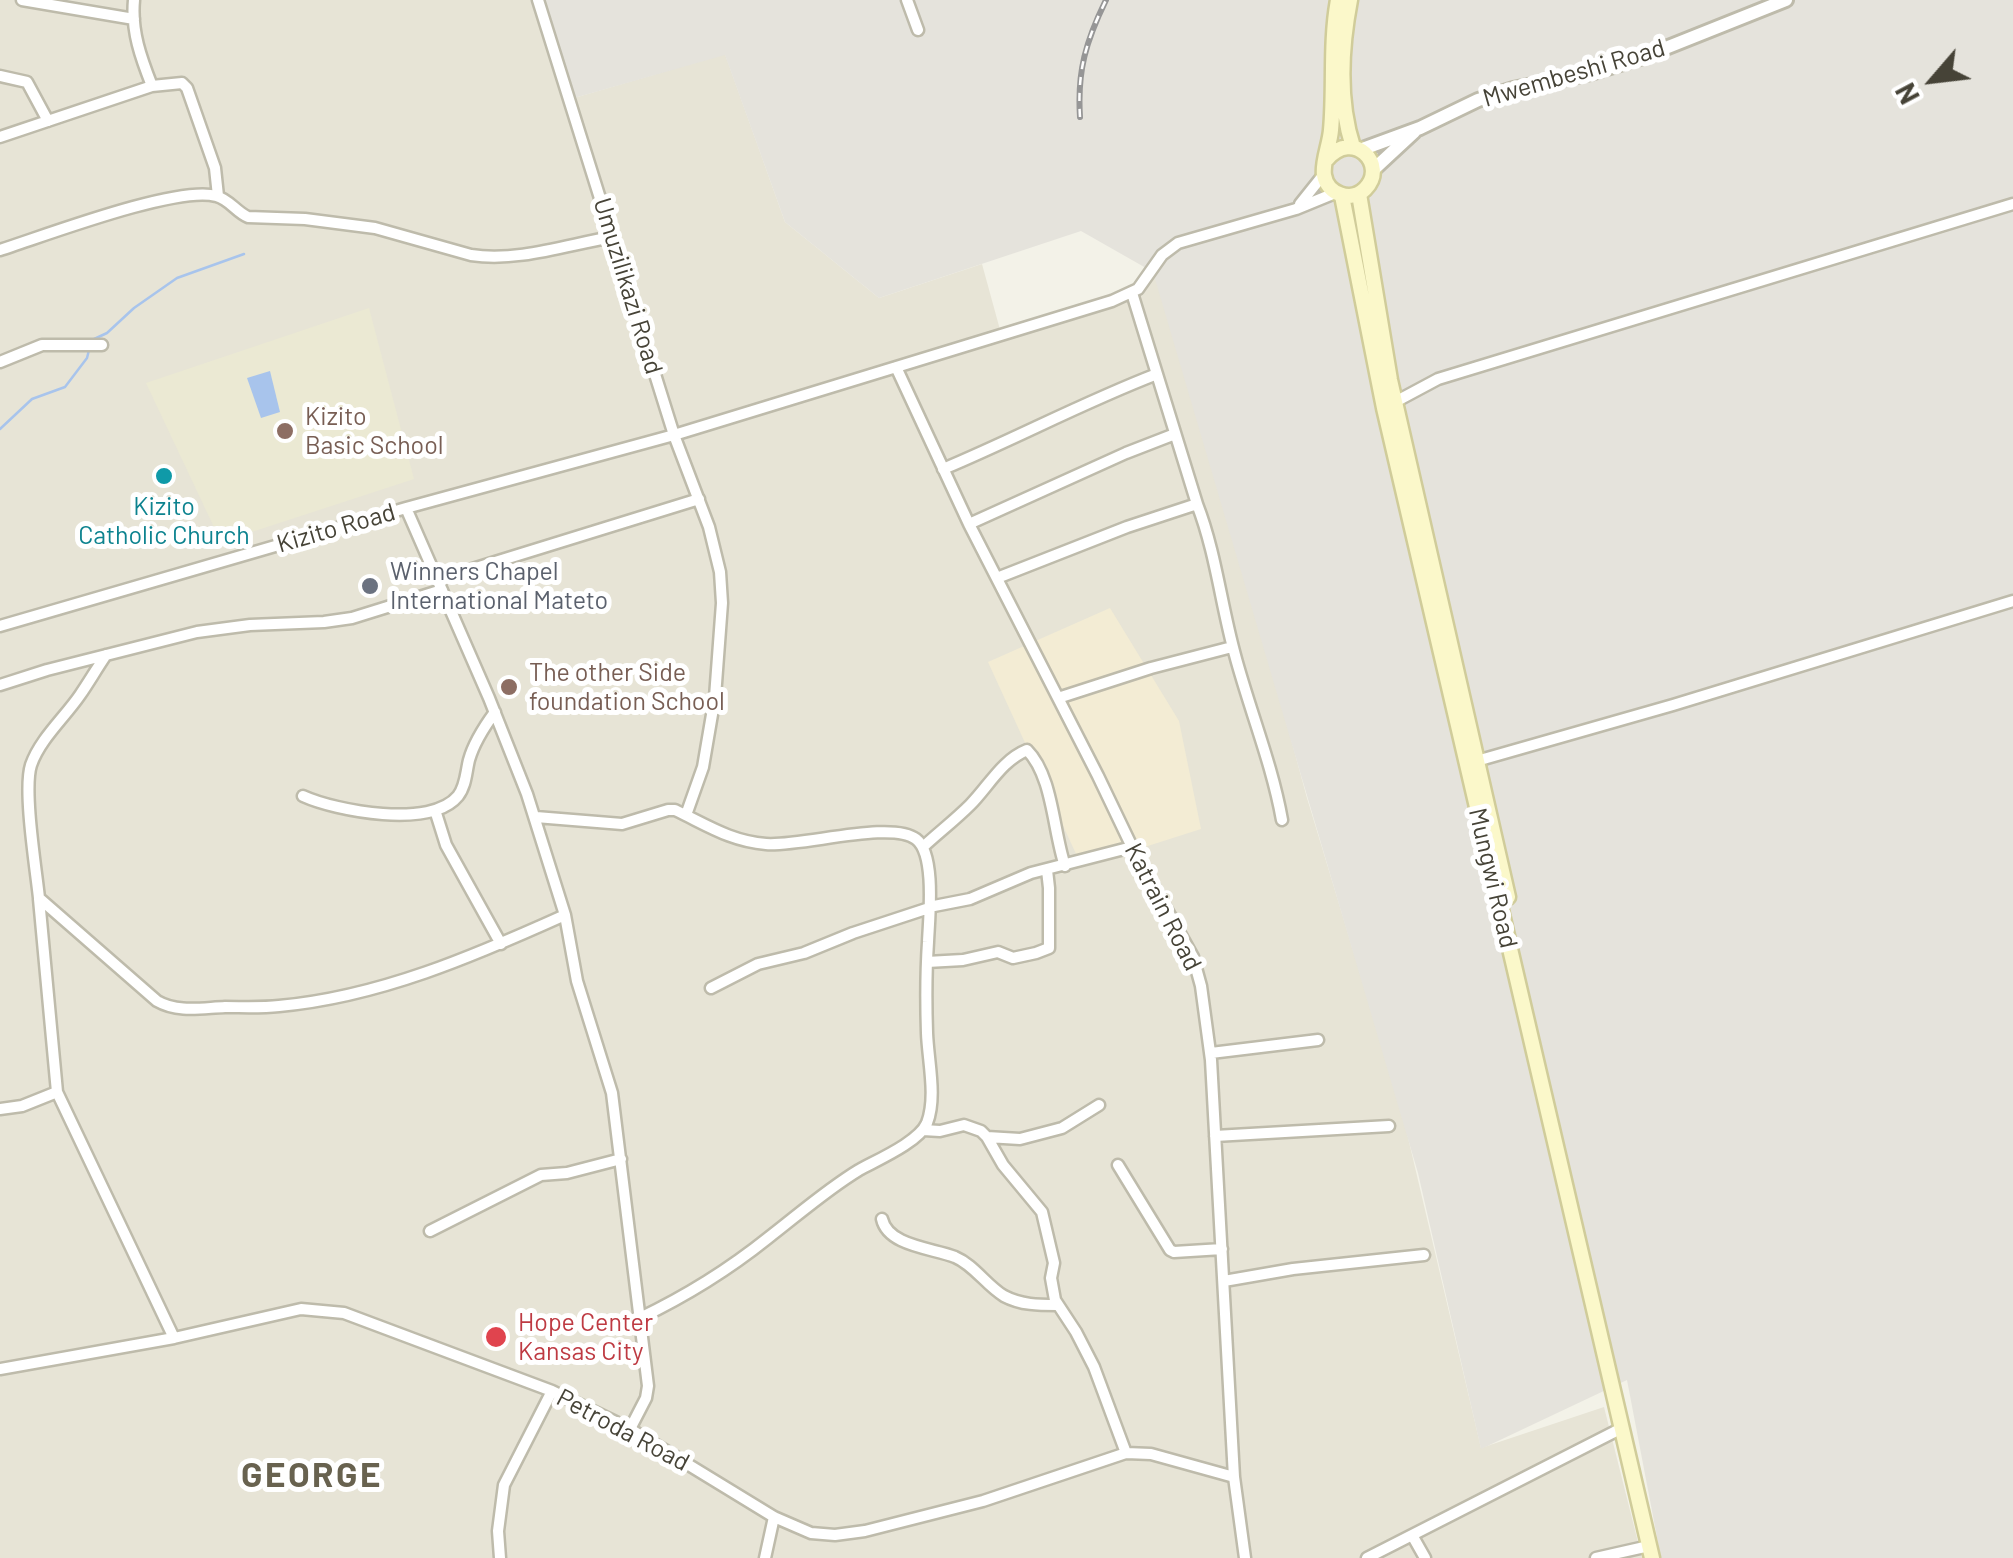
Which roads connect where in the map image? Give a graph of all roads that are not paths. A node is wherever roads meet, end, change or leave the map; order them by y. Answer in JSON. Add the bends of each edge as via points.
{"nodes":[{"id":1,"x":22,"y":0,"type":"edge"},
{"id":2,"x":134,"y":0,"type":"edge"},
{"id":3,"x":538,"y":0,"type":"edge"},
{"id":4,"x":907,"y":0,"type":"edge"},
{"id":5,"x":1338,"y":0,"type":"edge"},
{"id":6,"x":1350,"y":0,"type":"edge"},
{"id":7,"x":1786,"y":0,"type":"edge"},
{"id":8,"x":134,"y":19,"type":"junction"},
{"id":9,"x":918,"y":30,"type":"dead end"},
{"id":10,"x":0,"y":76,"type":"edge"},
{"id":11,"x":152,"y":86,"type":"junction"},
{"id":12,"x":48,"y":121,"type":"junction"},
{"id":13,"x":1420,"y":128,"type":"junction"},
{"id":14,"x":0,"y":137,"type":"edge"},
{"id":15,"x":1357,"y":148,"type":"junction"},
{"id":16,"x":1325,"y":166,"type":"junction"},
{"id":17,"x":1373,"y":170,"type":"junction"},
{"id":18,"x":1339,"y":194,"type":"junction"},
{"id":19,"x":1359,"y":194,"type":"junction"},
{"id":20,"x":218,"y":196,"type":"junction"},
{"id":21,"x":2013,"y":204,"type":"edge"},
{"id":22,"x":1296,"y":209,"type":"junction"},
{"id":23,"x":612,"y":237,"type":"junction"},
{"id":24,"x":0,"y":250,"type":"edge"},
{"id":25,"x":1132,"y":293,"type":"junction"},
{"id":26,"x":102,"y":344,"type":"dead end"},
{"id":27,"x":0,"y":362,"type":"edge"},
{"id":28,"x":896,"y":368,"type":"junction"},
{"id":29,"x":1157,"y":374,"type":"junction"},
{"id":30,"x":1395,"y":402,"type":"junction"},
{"id":31,"x":1175,"y":434,"type":"junction"},
{"id":32,"x":674,"y":435,"type":"junction"},
{"id":33,"x":943,"y":469,"type":"junction"},
{"id":34,"x":699,"y":499,"type":"junction"},
{"id":35,"x":1197,"y":504,"type":"junction"},
{"id":36,"x":406,"y":508,"type":"junction"},
{"id":37,"x":969,"y":524,"type":"junction"},
{"id":38,"x":997,"y":578,"type":"junction"},
{"id":39,"x":440,"y":585,"type":"junction"},
{"id":40,"x":2013,"y":601,"type":"edge"},
{"id":41,"x":0,"y":626,"type":"edge"},
{"id":42,"x":1232,"y":647,"type":"junction"},
{"id":43,"x":106,"y":655,"type":"junction"},
{"id":44,"x":0,"y":686,"type":"edge"},
{"id":45,"x":1058,"y":698,"type":"junction"},
{"id":46,"x":495,"y":712,"type":"junction"},
{"id":47,"x":1472,"y":762,"type":"junction"},
{"id":48,"x":302,"y":796,"type":"dead end"},
{"id":49,"x":435,"y":810,"type":"junction"},
{"id":50,"x":686,"y":815,"type":"junction"},
{"id":51,"x":536,"y":817,"type":"junction"},
{"id":52,"x":1282,"y":820,"type":"dead end"},
{"id":53,"x":923,"y":847,"type":"junction"},
{"id":54,"x":1132,"y":847,"type":"junction"},
{"id":55,"x":1065,"y":866,"type":"junction"},
{"id":56,"x":1047,"y":870,"type":"junction"},
{"id":57,"x":39,"y":898,"type":"junction"},
{"id":58,"x":930,"y":907,"type":"junction"},
{"id":59,"x":565,"y":915,"type":"junction"},
{"id":60,"x":501,"y":944,"type":"junction"},
{"id":61,"x":927,"y":962,"type":"junction"},
{"id":62,"x":710,"y":988,"type":"dead end"},
{"id":63,"x":1318,"y":1040,"type":"dead end"},
{"id":64,"x":1210,"y":1053,"type":"junction"},
{"id":65,"x":57,"y":1092,"type":"junction"},
{"id":66,"x":1099,"y":1105,"type":"dead end"},
{"id":67,"x":0,"y":1109,"type":"edge"},
{"id":68,"x":1389,"y":1126,"type":"dead end"},
{"id":69,"x":923,"y":1130,"type":"junction"},
{"id":70,"x":1215,"y":1136,"type":"junction"},
{"id":71,"x":987,"y":1137,"type":"junction"},
{"id":72,"x":621,"y":1159,"type":"junction"},
{"id":73,"x":1118,"y":1165,"type":"dead end"},
{"id":74,"x":882,"y":1219,"type":"dead end"},
{"id":75,"x":430,"y":1231,"type":"dead end"},
{"id":76,"x":1222,"y":1248,"type":"junction"},
{"id":77,"x":1424,"y":1255,"type":"dead end"},
{"id":78,"x":1224,"y":1281,"type":"junction"},
{"id":79,"x":1058,"y":1305,"type":"junction"},
{"id":80,"x":640,"y":1318,"type":"junction"},
{"id":81,"x":174,"y":1338,"type":"junction"},
{"id":82,"x":0,"y":1369,"type":"edge"},
{"id":83,"x":552,"y":1392,"type":"junction"},
{"id":84,"x":1622,"y":1428,"type":"junction"},
{"id":85,"x":630,"y":1429,"type":"junction"},
{"id":86,"x":1126,"y":1453,"type":"junction"},
{"id":87,"x":1234,"y":1477,"type":"junction"},
{"id":88,"x":774,"y":1517,"type":"junction"},
{"id":89,"x":1412,"y":1535,"type":"junction"},
{"id":90,"x":1653,"y":1554,"type":"edge"},
{"id":91,"x":500,"y":1558,"type":"edge"},
{"id":92,"x":765,"y":1558,"type":"edge"},
{"id":93,"x":1245,"y":1558,"type":"edge"},
{"id":94,"x":1367,"y":1558,"type":"edge"},
{"id":95,"x":1424,"y":1558,"type":"edge"},
{"id":96,"x":1596,"y":1558,"type":"edge"}],
"edges":[{"from":1,"to":8,"type":"street"},
{"from":2,"to":8,"type":"street"},
{"from":3,"to":23,"type":"street","name":"Umuzilikazi Road"},
{"from":4,"to":9,"type":"street"},
{"from":5,"to":16,"type":"main road"},
{"from":6,"to":15,"type":"main road","via":[[1344,90],[1346,123]]},
{"from":7,"to":13,"type":"street","name":"Mwembeshi Road","via":[[1591,74],[1478,100]]},
{"from":8,"to":11,"type":"street"},
{"from":10,"to":12,"type":"street","via":[[27,82]]},
{"from":11,"to":12,"type":"street"},
{"from":11,"to":20,"type":"street","via":[[187,88]]},
{"from":12,"to":14,"type":"street"},
{"from":13,"to":15,"type":"street"},
{"from":13,"to":17,"type":"street"},
{"from":15,"to":16,"type":"main road","via":[[1335,150]]},
{"from":15,"to":17,"type":"main road"},
{"from":16,"to":18,"type":"main road","via":[[1326,182]]},
{"from":16,"to":22,"type":"street"},
{"from":17,"to":19,"type":"main road"},
{"from":18,"to":19,"type":"main road"},
{"from":18,"to":22,"type":"street"},
{"from":18,"to":47,"type":"main road","name":"Mungwi Road"},
{"from":19,"to":30,"type":"main road","name":"Mungwi Road"},
{"from":20,"to":23,"type":"street","via":[[248,217],[374,228],[486,258]]},
{"from":20,"to":24,"type":"street","via":[[160,200]]},
{"from":21,"to":30,"type":"street","via":[[1438,379]]},
{"from":22,"to":25,"type":"street","via":[[1178,243]]},
{"from":23,"to":32,"type":"street","name":"Umuzilikazi Road"},
{"from":25,"to":28,"type":"street","name":"Kizito Road"},
{"from":25,"to":29,"type":"street"},
{"from":26,"to":27,"type":"street","via":[[42,345]]},
{"from":28,"to":32,"type":"street","name":"Kizito Road"},
{"from":28,"to":33,"type":"street","name":"Katrain Road"},
{"from":29,"to":31,"type":"street"},
{"from":29,"to":33,"type":"street"},
{"from":30,"to":47,"type":"main road","name":"Mungwi Road"},
{"from":31,"to":35,"type":"street"},
{"from":31,"to":37,"type":"street"},
{"from":32,"to":34,"type":"street","name":"Umuzilikazi Road"},
{"from":32,"to":36,"type":"street","name":"Kizito Road"},
{"from":33,"to":37,"type":"street","name":"Katrain Road"},
{"from":34,"to":39,"type":"street"},
{"from":34,"to":50,"type":"street","name":"Umuzilikazi Road","via":[[720,572],[720,661],[704,766]]},
{"from":35,"to":38,"type":"street"},
{"from":35,"to":42,"type":"street"},
{"from":36,"to":39,"type":"street"},
{"from":36,"to":41,"type":"street","name":"Kizito Road"},
{"from":37,"to":38,"type":"street","name":"Katrain Road"},
{"from":38,"to":45,"type":"street","name":"Katrain Road"},
{"from":39,"to":43,"type":"street","via":[[352,618],[222,628]]},
{"from":39,"to":46,"type":"street"},
{"from":40,"to":47,"type":"street"},
{"from":42,"to":45,"type":"street"},
{"from":42,"to":52,"type":"street"},
{"from":43,"to":44,"type":"street"},
{"from":43,"to":57,"type":"street","via":[[28,774]]},
{"from":45,"to":54,"type":"street","name":"Katrain Road"},
{"from":46,"to":49,"type":"street","via":[[473,748],[460,794]]},
{"from":46,"to":51,"type":"street"},
{"from":47,"to":84,"type":"main road","name":"Mungwi Road"},
{"from":47,"to":90,"type":"main road","name":"Mungwi Road","via":[[1560,1121]]},
{"from":48,"to":49,"type":"street","via":[[368,812]]},
{"from":49,"to":60,"type":"street","via":[[446,845]]},
{"from":50,"to":51,"type":"street","via":[[668,810],[622,824]]},
{"from":50,"to":53,"type":"street","via":[[721,834],[761,844],[893,833],[912,836]]},
{"from":51,"to":59,"type":"street"},
{"from":53,"to":55,"type":"street","via":[[1026,750],[1050,798]]},
{"from":53,"to":58,"type":"street"},
{"from":54,"to":55,"type":"street"},
{"from":54,"to":64,"type":"street","name":"Katrain Road","via":[[1193,957]]},
{"from":55,"to":56,"type":"street"},
{"from":56,"to":58,"type":"street"},
{"from":56,"to":61,"type":"street","via":[[1049,948],[1014,958],[998,952]]},
{"from":57,"to":60,"type":"street","via":[[157,1001],[178,1009],[333,998]]},
{"from":57,"to":65,"type":"street"},
{"from":58,"to":61,"type":"street"},
{"from":58,"to":62,"type":"street","via":[[758,964]]},
{"from":59,"to":60,"type":"street"},
{"from":59,"to":72,"type":"street","via":[[577,982],[612,1093]]},
{"from":61,"to":69,"type":"street","via":[[931,1108]]},
{"from":63,"to":64,"type":"street"},
{"from":64,"to":70,"type":"street","name":"Katrain Road"},
{"from":65,"to":67,"type":"street"},
{"from":65,"to":81,"type":"street"},
{"from":66,"to":71,"type":"street","via":[[1062,1128],[1020,1139]]},
{"from":68,"to":70,"type":"street"},
{"from":69,"to":71,"type":"street","via":[[968,1125]]},
{"from":69,"to":80,"type":"street","via":[[710,1280]]},
{"from":70,"to":76,"type":"street","name":"Katrain Road"},
{"from":71,"to":79,"type":"street","via":[[1042,1212]]},
{"from":72,"to":75,"type":"street","via":[[541,1175]]},
{"from":72,"to":80,"type":"street"},
{"from":73,"to":76,"type":"street","via":[[1170,1250]]},
{"from":74,"to":79,"type":"street","via":[[894,1236],[962,1261],[1003,1295]]},
{"from":76,"to":78,"type":"street","name":"Katrain Road"},
{"from":77,"to":78,"type":"street"},
{"from":78,"to":87,"type":"street","name":"Katrain Road"},
{"from":79,"to":86,"type":"street","via":[[1094,1367]]},
{"from":80,"to":85,"type":"street","via":[[648,1386]]},
{"from":81,"to":82,"type":"street","name":"Petroda Road"},
{"from":81,"to":83,"type":"street","name":"Petroda Road","via":[[290,1311],[330,1310]]},
{"from":83,"to":85,"type":"street","name":"Petroda Road"},
{"from":83,"to":91,"type":"street","via":[[504,1485]]},
{"from":84,"to":89,"type":"street"},
{"from":84,"to":90,"type":"main road","name":"Mungwi Road"},
{"from":85,"to":88,"type":"street","name":"Petroda Road"},
{"from":86,"to":87,"type":"street","name":"Petroda Road"},
{"from":86,"to":88,"type":"street","name":"Petroda Road","via":[[983,1501],[865,1531],[812,1533]]},
{"from":87,"to":93,"type":"street","name":"Katrain Road"},
{"from":88,"to":92,"type":"street"},
{"from":89,"to":94,"type":"street"},
{"from":89,"to":95,"type":"street"},
{"from":90,"to":96,"type":"street"}]}
